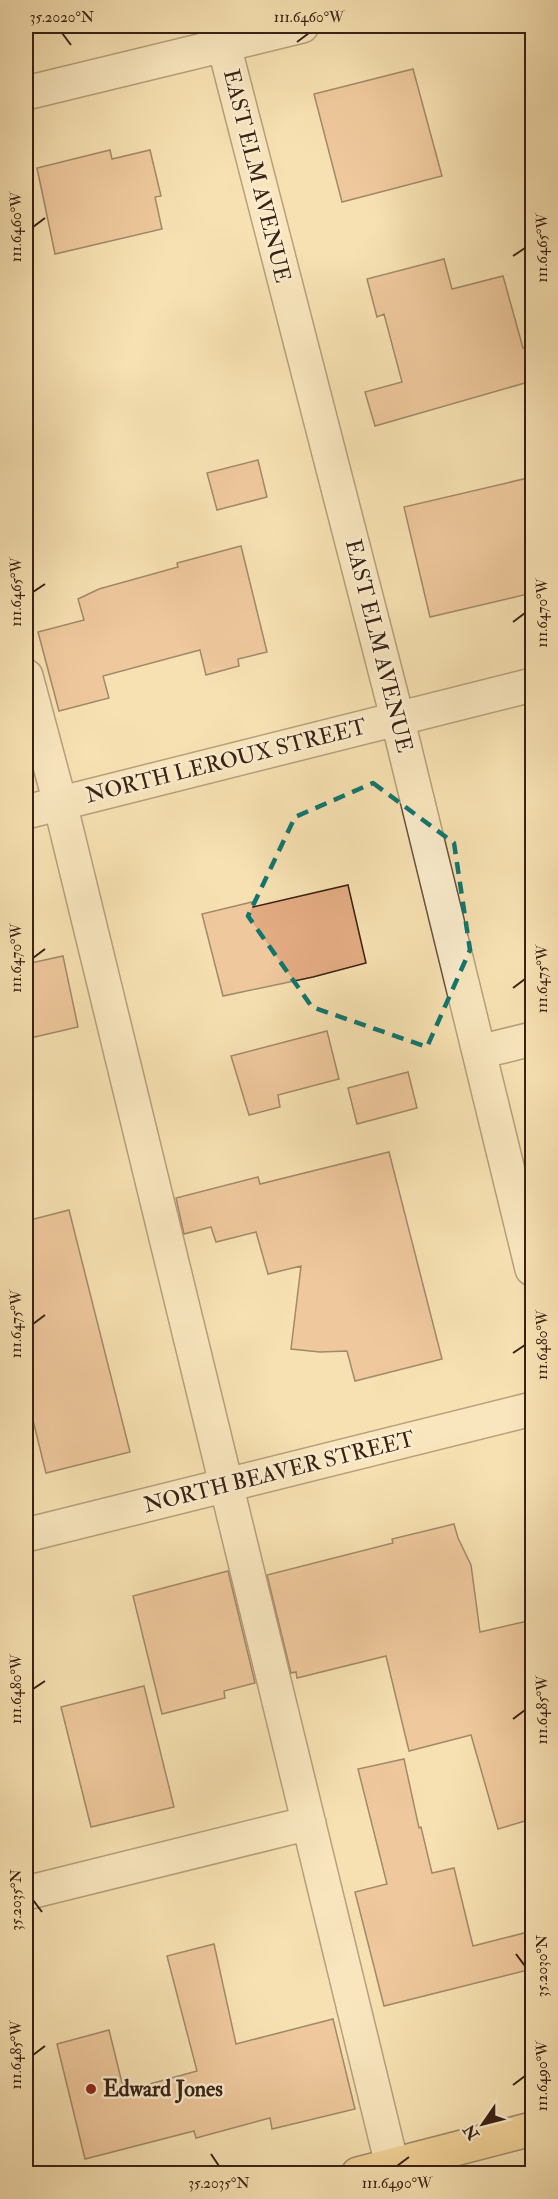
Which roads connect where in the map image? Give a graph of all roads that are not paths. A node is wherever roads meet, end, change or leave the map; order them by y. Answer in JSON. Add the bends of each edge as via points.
{"nodes":[{"id":1,"x":302,"y":26,"type":"edge"},
{"id":2,"x":221,"y":35,"type":"edge"},
{"id":3,"x":26,"y":93,"type":"edge"},
{"id":4,"x":26,"y":676,"type":"edge"},
{"id":5,"x":532,"y":685,"type":"edge"},
{"id":6,"x":397,"y":717,"type":"junction"},
{"id":7,"x":60,"y":803,"type":"junction"},
{"id":8,"x":26,"y":812,"type":"edge"},
{"id":9,"x":532,"y":1039,"type":"edge"},
{"id":10,"x":479,"y":1052,"type":"junction"},
{"id":11,"x":532,"y":1269,"type":"edge"},
{"id":12,"x":532,"y":1409,"type":"edge"},
{"id":13,"x":227,"y":1485,"type":"junction"},
{"id":14,"x":26,"y":1535,"type":"edge"},
{"id":15,"x":309,"y":1824,"type":"junction"},
{"id":16,"x":26,"y":1893,"type":"edge"},
{"id":17,"x":532,"y":2129,"type":"edge"},
{"id":18,"x":392,"y":2165,"type":"junction"},
{"id":19,"x":358,"y":2174,"type":"edge"}],
"edges":[{"from":1,"to":2,"type":"street"},
{"from":2,"to":3,"type":"street"},
{"from":2,"to":6,"type":"street","name":"EAST ELM AVENUE"},
{"from":4,"to":7,"type":"street"},
{"from":5,"to":6,"type":"street","name":"NORTH LEROUX STREET"},
{"from":6,"to":7,"type":"street","name":"NORTH LEROUX STREET"},
{"from":6,"to":10,"type":"street","name":"EAST ELM AVENUE"},
{"from":7,"to":8,"type":"street","name":"NORTH LEROUX STREET"},
{"from":7,"to":13,"type":"street"},
{"from":9,"to":10,"type":"street"},
{"from":10,"to":11,"type":"street","name":"EAST ELM AVENUE"},
{"from":12,"to":13,"type":"street","name":"NORTH BEAVER STREET"},
{"from":13,"to":14,"type":"street","name":"NORTH BEAVER STREET"},
{"from":13,"to":15,"type":"street"},
{"from":15,"to":16,"type":"street"},
{"from":15,"to":18,"type":"street"},
{"from":17,"to":18,"type":"main road"},
{"from":18,"to":19,"type":"main road"}]}
